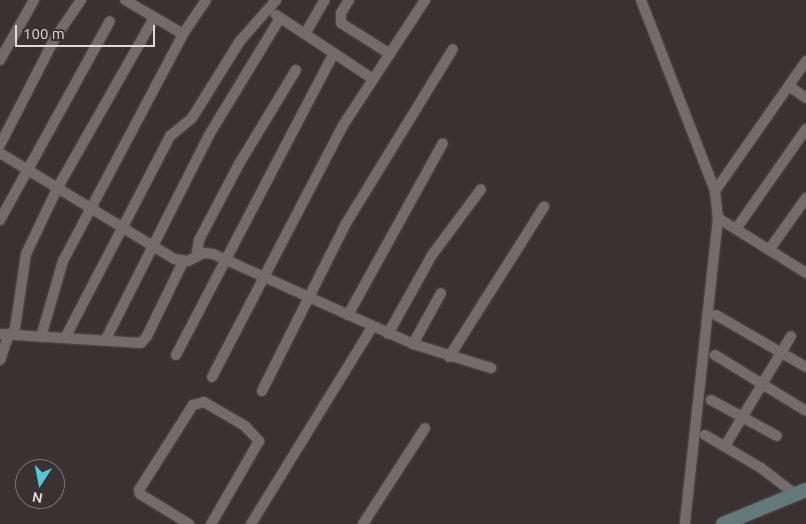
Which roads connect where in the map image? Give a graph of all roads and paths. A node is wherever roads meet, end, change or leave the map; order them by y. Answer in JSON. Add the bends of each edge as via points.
{"nodes":[{"id":1,"x":34,"y":0,"type":"edge"},
{"id":2,"x":81,"y":0,"type":"edge"},
{"id":3,"x":125,"y":0,"type":"edge"},
{"id":4,"x":206,"y":0,"type":"edge"},
{"id":5,"x":276,"y":0,"type":"edge"},
{"id":6,"x":325,"y":0,"type":"edge"},
{"id":7,"x":348,"y":0,"type":"edge"},
{"id":8,"x":425,"y":0,"type":"edge"},
{"id":9,"x":641,"y":0,"type":"edge"},
{"id":10,"x":143,"y":5,"type":"edge"},
{"id":11,"x":269,"y":10,"type":"junction"},
{"id":12,"x":154,"y":18,"type":"junction"},
{"id":13,"x":280,"y":18,"type":"junction"},
{"id":14,"x":110,"y":21,"type":"dead end"},
{"id":15,"x":182,"y":34,"type":"junction"},
{"id":16,"x":305,"y":34,"type":"junction"},
{"id":17,"x":452,"y":49,"type":"dead end"},
{"id":18,"x":334,"y":54,"type":"junction"},
{"id":19,"x":390,"y":54,"type":"junction"},
{"id":20,"x":0,"y":60,"type":"edge"},
{"id":21,"x":806,"y":61,"type":"edge"},
{"id":22,"x":296,"y":70,"type":"dead end"},
{"id":23,"x":373,"y":79,"type":"junction"},
{"id":24,"x":788,"y":86,"type":"junction"},
{"id":25,"x":806,"y":98,"type":"edge"},
{"id":26,"x":806,"y":129,"type":"edge"},
{"id":27,"x":443,"y":143,"type":"dead end"},
{"id":28,"x":0,"y":146,"type":"edge"},
{"id":29,"x":0,"y":153,"type":"edge"},
{"id":30,"x":27,"y":169,"type":"junction"},
{"id":31,"x":58,"y":187,"type":"junction"},
{"id":32,"x":482,"y":189,"type":"dead end"},
{"id":33,"x":715,"y":191,"type":"junction"},
{"id":34,"x":806,"y":198,"type":"edge"},
{"id":35,"x":90,"y":207,"type":"junction"},
{"id":36,"x":544,"y":207,"type":"dead end"},
{"id":37,"x":718,"y":218,"type":"junction"},
{"id":38,"x":0,"y":220,"type":"edge"},
{"id":39,"x":121,"y":228,"type":"junction"},
{"id":40,"x":736,"y":229,"type":"junction"},
{"id":41,"x":153,"y":247,"type":"junction"},
{"id":42,"x":769,"y":250,"type":"junction"},
{"id":43,"x":196,"y":258,"type":"junction"},
{"id":44,"x":228,"y":259,"type":"junction"},
{"id":45,"x":183,"y":262,"type":"junction"},
{"id":46,"x":805,"y":270,"type":"edge"},
{"id":47,"x":264,"y":277,"type":"junction"},
{"id":48,"x":441,"y":293,"type":"dead end"},
{"id":49,"x":308,"y":296,"type":"junction"},
{"id":50,"x":716,"y":314,"type":"dead end"},
{"id":51,"x":348,"y":315,"type":"junction"},
{"id":52,"x":372,"y":327,"type":"junction"},
{"id":53,"x":8,"y":334,"type":"edge"},
{"id":54,"x":388,"y":334,"type":"junction"},
{"id":55,"x":41,"y":336,"type":"junction"},
{"id":56,"x":791,"y":336,"type":"dead end"},
{"id":57,"x":65,"y":338,"type":"junction"},
{"id":58,"x":105,"y":341,"type":"junction"},
{"id":59,"x":414,"y":344,"type":"junction"},
{"id":60,"x":781,"y":352,"type":"junction"},
{"id":61,"x":176,"y":355,"type":"dead end"},
{"id":62,"x":715,"y":355,"type":"dead end"},
{"id":63,"x":449,"y":357,"type":"junction"},
{"id":64,"x":0,"y":360,"type":"edge"},
{"id":65,"x":805,"y":365,"type":"edge"},
{"id":66,"x":491,"y":368,"type":"dead end"},
{"id":67,"x":212,"y":377,"type":"dead end"},
{"id":68,"x":760,"y":384,"type":"junction"},
{"id":69,"x":262,"y":391,"type":"dead end"},
{"id":70,"x":711,"y":400,"type":"dead end"},
{"id":71,"x":806,"y":411,"type":"edge"},
{"id":72,"x":741,"y":416,"type":"junction"},
{"id":73,"x":424,"y":428,"type":"dead end"},
{"id":74,"x":705,"y":435,"type":"dead end"},
{"id":75,"x":778,"y":436,"type":"dead end"},
{"id":76,"x":725,"y":446,"type":"junction"},
{"id":77,"x":801,"y":492,"type":"edge"},
{"id":78,"x":189,"y":524,"type":"edge"},
{"id":79,"x":210,"y":524,"type":"edge"},
{"id":80,"x":251,"y":524,"type":"edge"},
{"id":81,"x":363,"y":524,"type":"edge"},
{"id":82,"x":684,"y":524,"type":"edge"},
{"id":83,"x":723,"y":524,"type":"edge"}],
"edges":[{"from":1,"to":20,"type":"street"},
{"from":2,"to":28,"type":"street","via":[[55,38]]},
{"from":3,"to":10,"type":"street"},
{"from":4,"to":15,"type":"street"},
{"from":5,"to":11,"type":"street"},
{"from":6,"to":16,"type":"street"},
{"from":7,"to":19,"type":"street","via":[[341,13],[341,23]]},
{"from":8,"to":19,"type":"street"},
{"from":9,"to":33,"type":"street"},
{"from":10,"to":12,"type":"street"},
{"from":11,"to":13,"type":"street"},
{"from":11,"to":39,"type":"street","via":[[240,41],[192,118],[170,136]]},
{"from":12,"to":15,"type":"street"},
{"from":12,"to":31,"type":"street"},
{"from":13,"to":16,"type":"street"},
{"from":13,"to":41,"type":"street","via":[[209,135]]},
{"from":14,"to":30,"type":"street"},
{"from":15,"to":35,"type":"street"},
{"from":16,"to":18,"type":"street"},
{"from":17,"to":49,"type":"street","via":[[345,225]]},
{"from":18,"to":23,"type":"street"},
{"from":18,"to":44,"type":"street"},
{"from":19,"to":23,"type":"street"},
{"from":21,"to":24,"type":"street"},
{"from":22,"to":43,"type":"street","via":[[198,240]]},
{"from":23,"to":47,"type":"street","via":[[342,127]]},
{"from":24,"to":25,"type":"street"},
{"from":24,"to":33,"type":"street"},
{"from":26,"to":40,"type":"street"},
{"from":27,"to":51,"type":"street"},
{"from":29,"to":30,"type":"street"},
{"from":30,"to":31,"type":"street"},
{"from":30,"to":38,"type":"street"},
{"from":31,"to":35,"type":"street"},
{"from":31,"to":53,"type":"street","via":[[26,254]]},
{"from":32,"to":54,"type":"street","via":[[432,255]]},
{"from":33,"to":37,"type":"street"},
{"from":34,"to":42,"type":"street"},
{"from":35,"to":39,"type":"street"},
{"from":35,"to":55,"type":"street","via":[[63,261]]},
{"from":36,"to":63,"type":"street"},
{"from":37,"to":40,"type":"street"},
{"from":37,"to":82,"type":"street"},
{"from":39,"to":41,"type":"street"},
{"from":39,"to":57,"type":"street"},
{"from":40,"to":42,"type":"street"},
{"from":41,"to":45,"type":"street"},
{"from":41,"to":58,"type":"street"},
{"from":42,"to":46,"type":"street"},
{"from":43,"to":44,"type":"street","via":[[204,253]]},
{"from":43,"to":45,"type":"street"},
{"from":44,"to":47,"type":"street"},
{"from":44,"to":61,"type":"street"},
{"from":45,"to":58,"type":"street","via":[[145,341]]},
{"from":47,"to":49,"type":"street"},
{"from":47,"to":67,"type":"street"},
{"from":48,"to":59,"type":"street"},
{"from":49,"to":51,"type":"street"},
{"from":49,"to":69,"type":"street"},
{"from":50,"to":60,"type":"street"},
{"from":51,"to":52,"type":"street"},
{"from":52,"to":54,"type":"street"},
{"from":52,"to":80,"type":"street"},
{"from":53,"to":55,"type":"street"},
{"from":53,"to":64,"type":"street"},
{"from":54,"to":59,"type":"street"},
{"from":55,"to":57,"type":"street"},
{"from":56,"to":60,"type":"street"},
{"from":57,"to":58,"type":"street"},
{"from":59,"to":63,"type":"street"},
{"from":60,"to":65,"type":"street"},
{"from":60,"to":68,"type":"street"},
{"from":62,"to":68,"type":"street"},
{"from":63,"to":66,"type":"street"},
{"from":68,"to":71,"type":"street"},
{"from":68,"to":72,"type":"street"},
{"from":70,"to":72,"type":"street"},
{"from":72,"to":75,"type":"street"},
{"from":72,"to":76,"type":"street"},
{"from":73,"to":81,"type":"street"},
{"from":74,"to":76,"type":"street"},
{"from":76,"to":77,"type":"street"},
{"from":77,"to":83,"type":"street"},
{"from":78,"to":79,"type":"street","via":[[140,494],[139,490],[193,406],[204,402],[245,426],[259,440]]}]}
